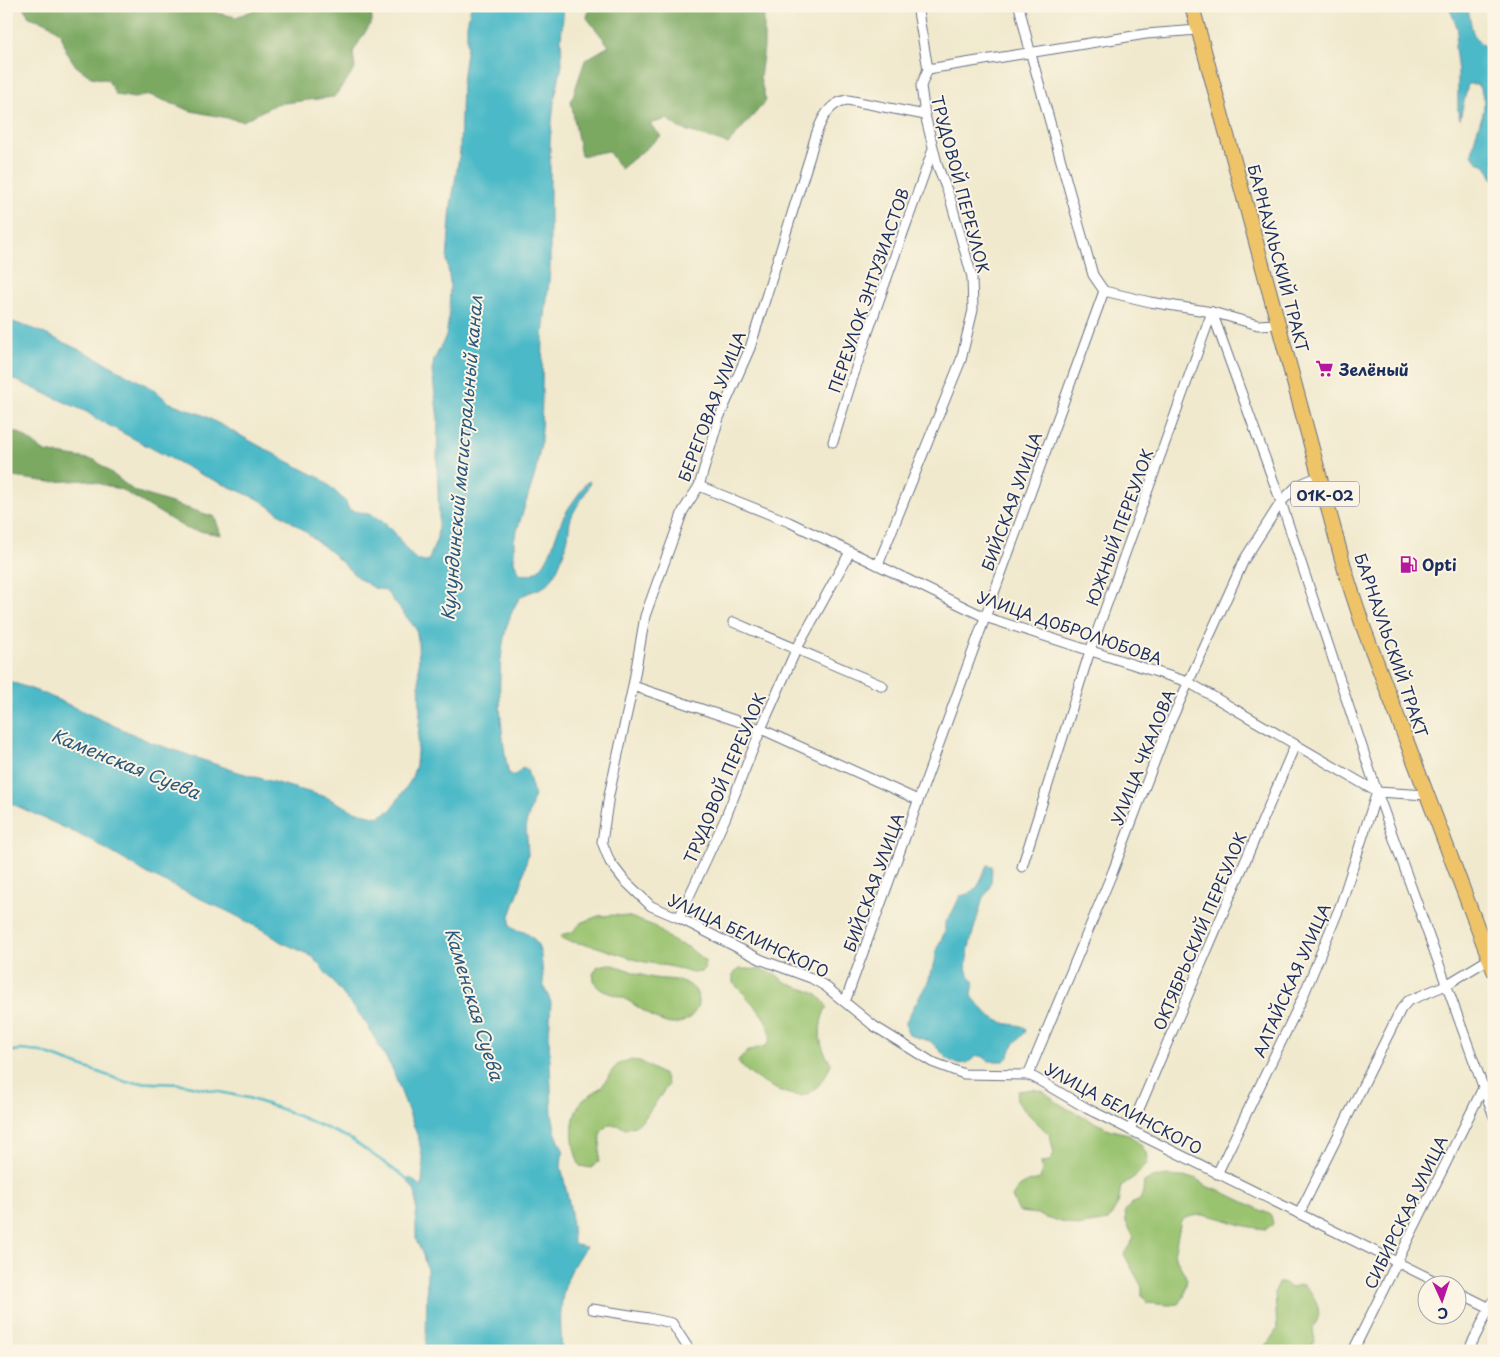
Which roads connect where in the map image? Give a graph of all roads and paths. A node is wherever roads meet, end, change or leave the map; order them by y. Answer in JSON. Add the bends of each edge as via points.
{"nodes":[{"id":1,"x":917,"y":6,"type":"edge"},
{"id":2,"x":1019,"y":6,"type":"edge"},
{"id":3,"x":1192,"y":6,"type":"edge"},
{"id":4,"x":1198,"y":30,"type":"junction"},
{"id":5,"x":1030,"y":52,"type":"junction"},
{"id":6,"x":928,"y":69,"type":"junction"},
{"id":7,"x":925,"y":115,"type":"junction"},
{"id":8,"x":933,"y":148,"type":"junction"},
{"id":9,"x":1104,"y":290,"type":"junction"},
{"id":10,"x":1212,"y":312,"type":"junction"},
{"id":11,"x":1278,"y":324,"type":"junction"},
{"id":12,"x":833,"y":442,"type":"dead end"},
{"id":13,"x":1320,"y":476,"type":"junction"},
{"id":14,"x":699,"y":486,"type":"junction"},
{"id":15,"x":1281,"y":502,"type":"junction"},
{"id":16,"x":850,"y":552,"type":"junction"},
{"id":17,"x":878,"y":565,"type":"junction"},
{"id":18,"x":985,"y":617,"type":"junction"},
{"id":19,"x":733,"y":622,"type":"dead end"},
{"id":20,"x":796,"y":650,"type":"junction"},
{"id":21,"x":1090,"y":651,"type":"junction"},
{"id":22,"x":1188,"y":682,"type":"junction"},
{"id":23,"x":633,"y":686,"type":"junction"},
{"id":24,"x":883,"y":686,"type":"dead end"},
{"id":25,"x":761,"y":728,"type":"junction"},
{"id":26,"x":1295,"y":744,"type":"junction"},
{"id":27,"x":1377,"y":792,"type":"junction"},
{"id":28,"x":1427,"y":795,"type":"junction"},
{"id":29,"x":918,"y":800,"type":"junction"},
{"id":30,"x":602,"y":842,"type":"joint"},
{"id":31,"x":1022,"y":867,"type":"dead end"},
{"id":32,"x":679,"y":918,"type":"junction"},
{"id":33,"x":1492,"y":965,"type":"edge"},
{"id":34,"x":1446,"y":985,"type":"junction"},
{"id":35,"x":845,"y":1002,"type":"junction"},
{"id":36,"x":1028,"y":1075,"type":"junction"},
{"id":37,"x":1484,"y":1086,"type":"junction"},
{"id":38,"x":1494,"y":1117,"type":"edge"},
{"id":39,"x":1130,"y":1130,"type":"junction"},
{"id":40,"x":1218,"y":1174,"type":"junction"},
{"id":41,"x":1299,"y":1214,"type":"junction"},
{"id":42,"x":1396,"y":1262,"type":"junction"},
{"id":43,"x":1421,"y":1274,"type":"edge"},
{"id":44,"x":1468,"y":1297,"type":"edge"},
{"id":45,"x":1494,"y":1299,"type":"edge"},
{"id":46,"x":592,"y":1309,"type":"dead end"},
{"id":47,"x":1491,"y":1309,"type":"edge"},
{"id":48,"x":690,"y":1350,"type":"edge"},
{"id":49,"x":1353,"y":1351,"type":"edge"},
{"id":50,"x":1468,"y":1351,"type":"edge"}],
"edges":[{"from":1,"to":6,"type":"street","name":"ТРУДОВОЙ ПЕРЕУЛОК"},
{"from":2,"to":5,"type":"street"},
{"from":3,"to":4,"type":"main road","name":"БАРНАУЛЬСКИЙ ТРАКТ","number":"01К-02"},
{"from":4,"to":5,"type":"street","via":[[1146,34]]},
{"from":4,"to":11,"type":"main road","name":"БАРНАУЛЬСКИЙ ТРАКТ","number":"01К-02"},
{"from":5,"to":6,"type":"street"},
{"from":5,"to":9,"type":"street","via":[[1093,275]]},
{"from":6,"to":7,"type":"street","name":"ТРУДОВОЙ ПЕРЕУЛОК","via":[[921,86]]},
{"from":7,"to":8,"type":"street","name":"ТРУДОВОЙ ПЕРЕУЛОК"},
{"from":7,"to":14,"type":"street","name":"БЕРЕГОВАЯ УЛИЦА","via":[[848,100],[835,104],[818,126],[750,348],[719,418]]},
{"from":8,"to":12,"type":"street","name":"ПЕРЕУЛОК ЭНТУЗИАСТОВ","via":[[850,382]]},
{"from":8,"to":17,"type":"street","name":"ТРУДОВОЙ ПЕРЕУЛОК","via":[[972,277],[973,310],[961,360]]},
{"from":9,"to":10,"type":"street","via":[[1150,302]]},
{"from":9,"to":18,"type":"street","name":"БИЙСКАЯ УЛИЦА"},
{"from":10,"to":11,"type":"street","via":[[1258,325]]},
{"from":10,"to":15,"type":"street"},
{"from":10,"to":21,"type":"street","name":"ЮЖНЫЙ ПЕРЕУЛОК"},
{"from":11,"to":13,"type":"main road","name":"БАРНАУЛЬСКИЙ ТРАКТ","number":"01К-02"},
{"from":13,"to":15,"type":"street","name":"УЛИЦА ЧКАЛОВА","via":[[1298,486]]},
{"from":13,"to":28,"type":"main road","name":"БАРНАУЛЬСКИЙ ТРАКТ","number":"01К-02","via":[[1364,629]]},
{"from":14,"to":16,"type":"street","name":"УЛИЦА ДОБРОЛЮБОВА","via":[[789,522]]},
{"from":14,"to":23,"type":"street","name":"БЕРЕГОВАЯ УЛИЦА","via":[[683,511],[645,616]]},
{"from":15,"to":22,"type":"street","name":"УЛИЦА ЧКАЛОВА","via":[[1244,560]]},
{"from":15,"to":27,"type":"street"},
{"from":16,"to":17,"type":"street","name":"УЛИЦА ДОБРОЛЮБОВА"},
{"from":16,"to":20,"type":"street","name":"ТРУДОВОЙ ПЕРЕУЛОК"},
{"from":17,"to":18,"type":"street","name":"УЛИЦА ДОБРОЛЮБОВА"},
{"from":18,"to":21,"type":"street","name":"УЛИЦА ДОБРОЛЮБОВА"},
{"from":18,"to":29,"type":"street","name":"БИЙСКАЯ УЛИЦА"},
{"from":19,"to":20,"type":"street"},
{"from":20,"to":24,"type":"street"},
{"from":20,"to":25,"type":"street","name":"ТРУДОВОЙ ПЕРЕУЛОК"},
{"from":21,"to":22,"type":"street","name":"УЛИЦА ДОБРОЛЮБОВА"},
{"from":21,"to":31,"type":"street","name":"ЮЖНЫЙ ПЕРЕУЛОК"},
{"from":22,"to":26,"type":"street","name":"УЛИЦА ДОБРОЛЮБОВА"},
{"from":22,"to":36,"type":"street","name":"УЛИЦА ЧКАЛОВА"},
{"from":23,"to":25,"type":"street"},
{"from":23,"to":30,"type":"street","name":"БЕРЕГОВАЯ УЛИЦА"},
{"from":25,"to":29,"type":"street"},
{"from":25,"to":32,"type":"street","name":"ТРУДОВОЙ ПЕРЕУЛОК"},
{"from":26,"to":27,"type":"street","name":"УЛИЦА ДОБРОЛЮБОВА"},
{"from":26,"to":39,"type":"street","name":"ОКТЯБРЬСКИЙ ПЕРЕУЛОК"},
{"from":27,"to":28,"type":"street","name":"УЛИЦА ДОБРОЛЮБОВА"},
{"from":27,"to":34,"type":"street"},
{"from":27,"to":40,"type":"street","name":"АЛТАЙСКАЯ УЛИЦА","via":[[1342,904],[1302,1000]]},
{"from":28,"to":33,"type":"main road","name":"БАРНАУЛЬСКИЙ ТРАКТ","number":"01К-02"},
{"from":29,"to":35,"type":"street","name":"БИЙСКАЯ УЛИЦА"},
{"from":30,"to":32,"type":"street","name":"УЛИЦА БЕЛИНСКОГО","via":[[610,862],[624,880],[651,906]]},
{"from":32,"to":35,"type":"street","name":"УЛИЦА БЕЛИНСКОГО","via":[[762,960],[811,978]]},
{"from":33,"to":34,"type":"street"},
{"from":34,"to":37,"type":"street"},
{"from":34,"to":41,"type":"street","via":[[1408,1001],[1401,1009]]},
{"from":35,"to":36,"type":"street","name":"УЛИЦА БЕЛИНСКОГО","via":[[874,1026],[952,1071]]},
{"from":36,"to":39,"type":"street","name":"УЛИЦА БЕЛИНСКОГО"},
{"from":37,"to":38,"type":"street"},
{"from":37,"to":42,"type":"street","name":"СИБИРСКАЯ УЛИЦА"},
{"from":39,"to":40,"type":"street","name":"УЛИЦА БЕЛИНСКОГО"},
{"from":40,"to":41,"type":"street","name":"УЛИЦА БЕЛИНСКОГО"},
{"from":41,"to":42,"type":"street","name":"УЛИЦА БЕЛИНСКОГО"},
{"from":42,"to":43,"type":"street","name":"УЛИЦА БЕЛИНСКОГО"},
{"from":42,"to":49,"type":"street","name":"СИБИРСКАЯ УЛИЦА"},
{"from":44,"to":47,"type":"street"},
{"from":45,"to":47,"type":"street"},
{"from":46,"to":48,"type":"street","via":[[672,1324]]},
{"from":47,"to":50,"type":"street"}]}
